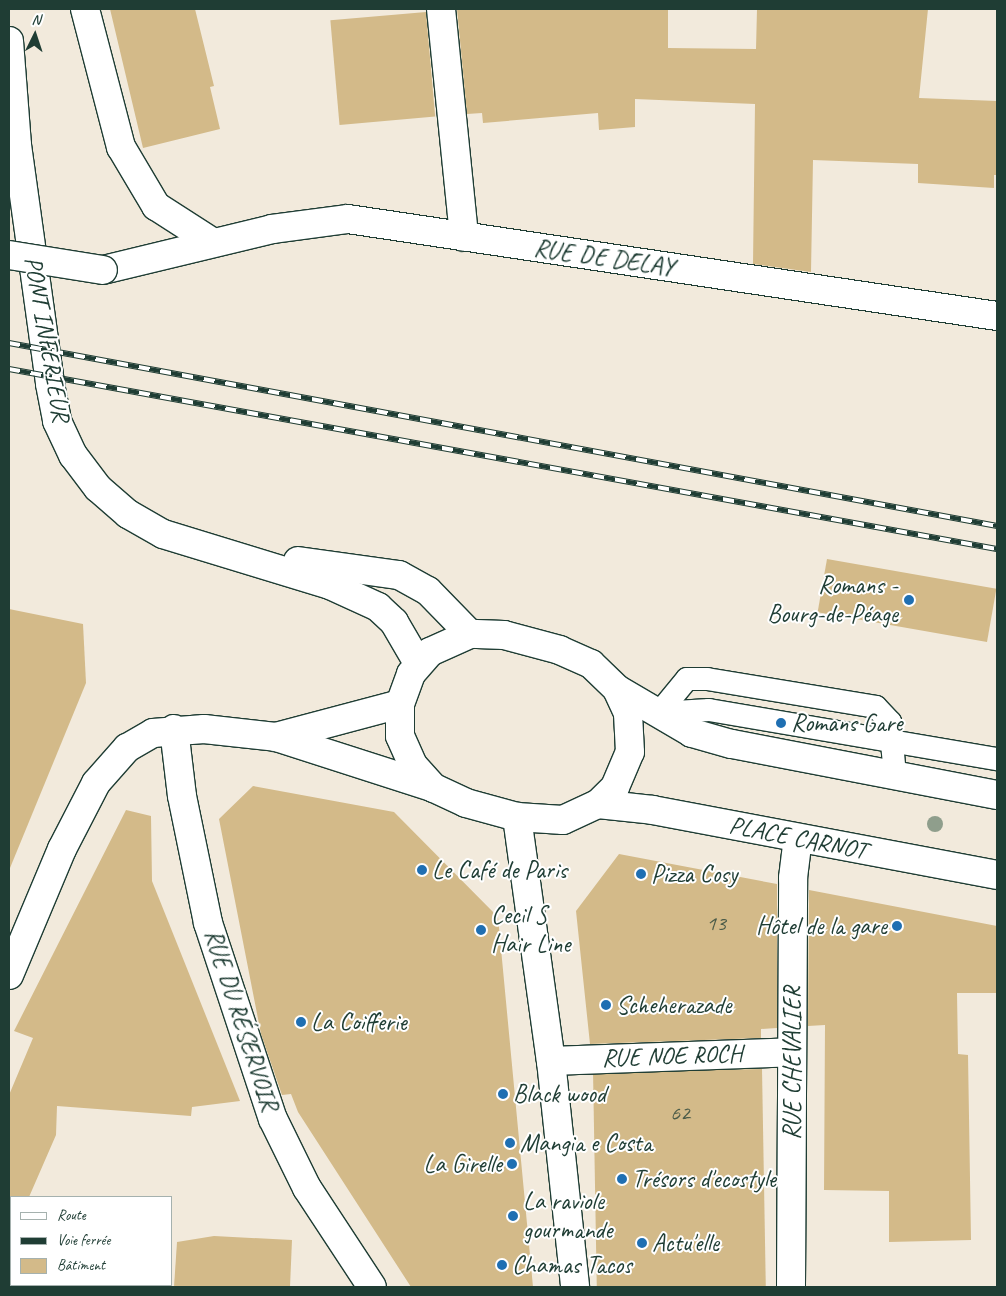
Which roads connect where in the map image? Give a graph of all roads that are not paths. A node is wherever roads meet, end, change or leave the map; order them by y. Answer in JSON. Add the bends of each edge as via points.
{"nodes":[{"id":1,"x":85,"y":9,"type":"edge"},
{"id":2,"x":441,"y":9,"type":"edge"},
{"id":3,"x":9,"y":41,"type":"edge"},
{"id":4,"x":464,"y":236,"type":"junction"},
{"id":5,"x":212,"y":242,"type":"junction"},
{"id":6,"x":9,"y":255,"type":"edge"},
{"id":7,"x":997,"y":316,"type":"edge"},
{"id":8,"x":219,"y":550,"type":"junction"},
{"id":9,"x":470,"y":634,"type":"junction"},
{"id":10,"x":418,"y":663,"type":"junction"},
{"id":11,"x":617,"y":689,"type":"junction"},
{"id":12,"x":400,"y":704,"type":"junction"},
{"id":13,"x":659,"y":713,"type":"junction"},
{"id":14,"x":174,"y":729,"type":"junction"},
{"id":15,"x":276,"y":737,"type":"junction"},
{"id":16,"x":894,"y":743,"type":"junction"},
{"id":17,"x":997,"y":760,"type":"edge"},
{"id":18,"x":895,"y":775,"type":"junction"},
{"id":19,"x":434,"y":788,"type":"junction"},
{"id":20,"x":997,"y":794,"type":"edge"},
{"id":21,"x":598,"y":804,"type":"junction"},
{"id":22,"x":517,"y":817,"type":"junction"},
{"id":23,"x":798,"y":839,"type":"junction"},
{"id":24,"x":997,"y":875,"type":"edge"},
{"id":25,"x":9,"y":975,"type":"edge"},
{"id":26,"x":792,"y":1052,"type":"junction"},
{"id":27,"x":551,"y":1061,"type":"junction"},
{"id":28,"x":372,"y":1287,"type":"edge"},
{"id":29,"x":575,"y":1287,"type":"edge"},
{"id":30,"x":791,"y":1287,"type":"edge"}],
"edges":[{"from":1,"to":5,"type":"main road","via":[[121,147],[156,206]]},
{"from":2,"to":4,"type":"main road"},
{"from":3,"to":8,"type":"main road","name":"PONT INFERIEUR","via":[[17,145],[57,421],[73,455],[98,488],[128,514],[163,534]]},
{"from":4,"to":5,"type":"main road","name":"RUE DE DELAY","via":[[348,219],[272,229]]},
{"from":4,"to":7,"type":"main road","name":"RUE DE DELAY"},
{"from":5,"to":6,"type":"main road","name":"RUE DE DELAY","bridge":true,"via":[[103,270]]},
{"from":8,"to":9,"type":"main road","name":"PONT INFERIEUR","via":[[399,575],[428,591]]},
{"from":8,"to":10,"type":"main road","name":"PONT INFERIEUR","via":[[330,585],[378,607],[394,622]]},
{"from":9,"to":10,"type":"main road","via":[[443,644]]},
{"from":9,"to":11,"type":"main road","via":[[504,635],[560,650],[591,664]]},
{"from":10,"to":12,"type":"main road","via":[[406,684]]},
{"from":11,"to":13,"type":"main road"},
{"from":11,"to":21,"type":"main road","via":[[628,713],[630,752],[615,787]]},
{"from":12,"to":15,"type":"main road"},
{"from":12,"to":19,"type":"main road","via":[[400,736],[413,765]]},
{"from":13,"to":16,"type":"lane","via":[[708,710]]},
{"from":13,"to":16,"type":"lane","via":[[687,679],[707,679],[876,707],[890,722]]},
{"from":13,"to":18,"type":"main road","via":[[692,733],[731,744]]},
{"from":14,"to":15,"type":"main road"},
{"from":14,"to":25,"type":"main road","via":[[153,733],[127,748],[96,783],[62,849]]},
{"from":14,"to":28,"type":"main road","name":"RUE DU RÉSERVOIR","via":[[182,796],[208,923],[273,1119],[307,1188]]},
{"from":15,"to":19,"type":"main road"},
{"from":16,"to":17,"type":"lane"},
{"from":16,"to":18,"type":"lane"},
{"from":18,"to":20,"type":"main road"},
{"from":19,"to":22,"type":"main road","via":[[466,803]]},
{"from":21,"to":22,"type":"main road","via":[[563,820]]},
{"from":21,"to":23,"type":"main road","name":"PLACE CARNOT","via":[[653,810]]},
{"from":22,"to":27,"type":"main road"},
{"from":23,"to":24,"type":"main road","name":"PLACE CARNOT"},
{"from":23,"to":26,"type":"main road","name":"RUE CHEVALIER","via":[[793,878]]},
{"from":26,"to":27,"type":"main road","name":"RUE NOE ROCH"},
{"from":26,"to":30,"type":"main road","name":"RUE CHEVALIER"},
{"from":27,"to":29,"type":"main road"}]}
